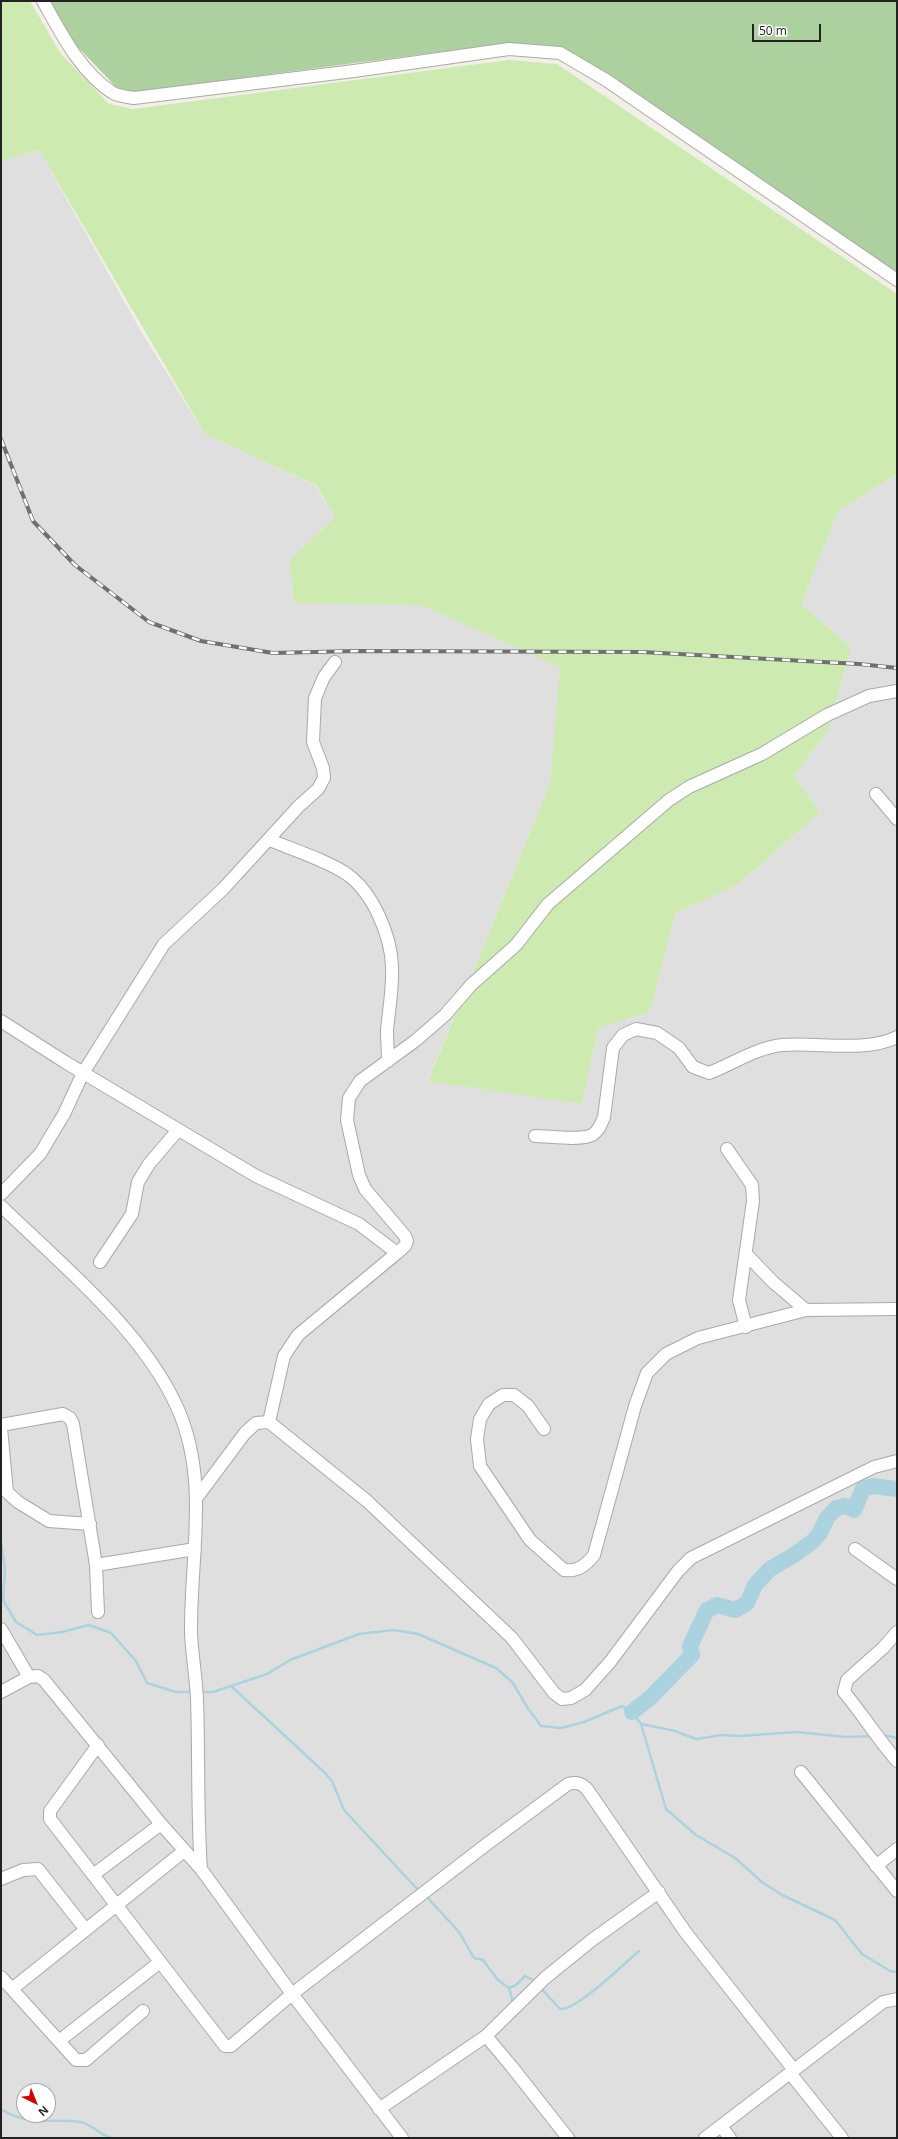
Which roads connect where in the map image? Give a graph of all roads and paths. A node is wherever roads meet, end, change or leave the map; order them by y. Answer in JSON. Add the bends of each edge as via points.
{"nodes":[{"id":1,"x":43,"y":1,"type":"edge"},
{"id":2,"x":897,"y":280,"type":"edge"},
{"id":3,"x":335,"y":662,"type":"dead end"},
{"id":4,"x":897,"y":691,"type":"edge"},
{"id":5,"x":876,"y":794,"type":"dead end"},
{"id":6,"x":897,"y":819,"type":"edge"},
{"id":7,"x":270,"y":840,"type":"junction"},
{"id":8,"x":1,"y":1021,"type":"edge"},
{"id":9,"x":897,"y":1038,"type":"edge"},
{"id":10,"x":388,"y":1061,"type":"junction"},
{"id":11,"x":83,"y":1073,"type":"junction"},
{"id":12,"x":178,"y":1130,"type":"junction"},
{"id":13,"x":535,"y":1136,"type":"dead end"},
{"id":14,"x":727,"y":1149,"type":"dead end"},
{"id":15,"x":1,"y":1194,"type":"edge"},
{"id":16,"x":1,"y":1206,"type":"edge"},
{"id":17,"x":396,"y":1253,"type":"junction"},
{"id":18,"x":747,"y":1255,"type":"junction"},
{"id":19,"x":100,"y":1262,"type":"dead end"},
{"id":20,"x":897,"y":1309,"type":"edge"},
{"id":21,"x":806,"y":1310,"type":"junction"},
{"id":22,"x":746,"y":1327,"type":"junction"},
{"id":23,"x":269,"y":1422,"type":"junction"},
{"id":24,"x":1,"y":1427,"type":"edge"},
{"id":25,"x":544,"y":1429,"type":"dead end"},
{"id":26,"x":897,"y":1461,"type":"edge"},
{"id":27,"x":198,"y":1496,"type":"junction"},
{"id":28,"x":90,"y":1524,"type":"junction"},
{"id":29,"x":855,"y":1548,"type":"dead end"},
{"id":30,"x":195,"y":1549,"type":"junction"},
{"id":31,"x":96,"y":1564,"type":"junction"},
{"id":32,"x":897,"y":1579,"type":"edge"},
{"id":33,"x":98,"y":1612,"type":"dead end"},
{"id":34,"x":1,"y":1629,"type":"edge"},
{"id":35,"x":897,"y":1632,"type":"edge"},
{"id":36,"x":29,"y":1677,"type":"junction"},
{"id":37,"x":1,"y":1692,"type":"edge"},
{"id":38,"x":98,"y":1744,"type":"junction"},
{"id":39,"x":897,"y":1760,"type":"edge"},
{"id":40,"x":801,"y":1772,"type":"dead end"},
{"id":41,"x":161,"y":1824,"type":"junction"},
{"id":42,"x":897,"y":1849,"type":"edge"},
{"id":43,"x":184,"y":1851,"type":"junction"},
{"id":44,"x":876,"y":1866,"type":"junction"},
{"id":45,"x":201,"y":1869,"type":"junction"},
{"id":46,"x":93,"y":1875,"type":"junction"},
{"id":47,"x":1,"y":1879,"type":"edge"},
{"id":48,"x":897,"y":1891,"type":"edge"},
{"id":49,"x":659,"y":1892,"type":"junction"},
{"id":50,"x":116,"y":1905,"type":"junction"},
{"id":51,"x":86,"y":1930,"type":"junction"},
{"id":52,"x":160,"y":1962,"type":"junction"},
{"id":53,"x":1,"y":1977,"type":"edge"},
{"id":54,"x":12,"y":1989,"type":"junction"},
{"id":55,"x":897,"y":1990,"type":"edge"},
{"id":56,"x":292,"y":1994,"type":"junction"},
{"id":57,"x":897,"y":1999,"type":"edge"},
{"id":58,"x":882,"y":2002,"type":"junction"},
{"id":59,"x":143,"y":2011,"type":"dead end"},
{"id":60,"x":486,"y":2036,"type":"junction"},
{"id":61,"x":59,"y":2040,"type":"junction"},
{"id":62,"x":792,"y":2071,"type":"junction"},
{"id":63,"x":379,"y":2109,"type":"junction"},
{"id":64,"x":721,"y":2126,"type":"junction"},
{"id":65,"x":402,"y":2138,"type":"edge"},
{"id":66,"x":568,"y":2138,"type":"edge"},
{"id":67,"x":705,"y":2138,"type":"edge"},
{"id":68,"x":730,"y":2138,"type":"edge"},
{"id":69,"x":842,"y":2138,"type":"edge"}],
"edges":[{"from":1,"to":2,"type":"street","via":[[70,47],[94,76],[114,94],[134,98],[509,49],[560,53],[606,80]]},
{"from":3,"to":7,"type":"street","via":[[315,698],[313,719],[313,742],[324,778],[318,789],[299,806]]},
{"from":4,"to":10,"type":"street","via":[[869,696],[828,715],[762,754],[689,787],[669,800],[548,904],[516,945],[471,985],[445,1015]]},
{"from":5,"to":6,"type":"street"},
{"from":7,"to":10,"type":"street","via":[[348,874],[373,904],[381,921],[392,964],[387,1031]]},
{"from":7,"to":11,"type":"street","via":[[223,889],[164,944]]},
{"from":8,"to":11,"type":"street"},
{"from":9,"to":13,"type":"street","via":[[866,1044],[782,1046],[748,1054],[724,1068],[708,1073],[693,1067],[679,1048],[657,1033],[636,1029],[623,1035],[613,1048],[604,1117],[600,1128],[592,1135],[581,1138]]},
{"from":10,"to":17,"type":"street","via":[[360,1081],[349,1098],[347,1120],[365,1189],[407,1241]]},
{"from":11,"to":12,"type":"street"},
{"from":11,"to":15,"type":"street","via":[[64,1114],[40,1154]]},
{"from":12,"to":17,"type":"street","via":[[256,1176],[359,1224]]},
{"from":12,"to":19,"type":"street","via":[[149,1164],[138,1182],[132,1214]]},
{"from":14,"to":18,"type":"street","via":[[752,1185],[753,1201]]},
{"from":16,"to":27,"type":"street","via":[[92,1294],[129,1334],[155,1368],[177,1408],[191,1448]]},
{"from":17,"to":23,"type":"street","via":[[298,1335],[284,1356]]},
{"from":18,"to":21,"type":"street","via":[[773,1282]]},
{"from":18,"to":22,"type":"street","via":[[739,1300]]},
{"from":20,"to":21,"type":"street"},
{"from":21,"to":22,"type":"street"},
{"from":22,"to":25,"type":"street","via":[[698,1338],[666,1354],[646,1373],[594,1555],[585,1566],[572,1571],[564,1570],[530,1540],[480,1466],[477,1439],[480,1418],[489,1404],[503,1395],[514,1395],[528,1406]]},
{"from":23,"to":26,"type":"street","via":[[367,1500],[512,1638],[554,1693],[562,1699],[571,1698],[585,1690],[691,1558],[874,1467]]},
{"from":23,"to":27,"type":"street","via":[[256,1423],[244,1433]]},
{"from":24,"to":28,"type":"street","via":[[7,1492],[12,1498],[49,1521]]},
{"from":24,"to":28,"type":"street","via":[[63,1414],[70,1418]]},
{"from":27,"to":30,"type":"street"},
{"from":28,"to":31,"type":"street"},
{"from":29,"to":32,"type":"street"},
{"from":30,"to":31,"type":"street"},
{"from":30,"to":45,"type":"street","via":[[192,1634],[197,1698]]},
{"from":31,"to":33,"type":"street"},
{"from":34,"to":36,"type":"street"},
{"from":35,"to":39,"type":"street","via":[[847,1680],[844,1692],[881,1743]]},
{"from":36,"to":37,"type":"street"},
{"from":36,"to":38,"type":"street","via":[[38,1676],[44,1680]]},
{"from":38,"to":41,"type":"street"},
{"from":38,"to":46,"type":"street","via":[[49,1815]]},
{"from":40,"to":44,"type":"street"},
{"from":41,"to":43,"type":"street"},
{"from":41,"to":46,"type":"street"},
{"from":42,"to":44,"type":"street"},
{"from":43,"to":45,"type":"street"},
{"from":43,"to":50,"type":"street"},
{"from":44,"to":48,"type":"street"},
{"from":45,"to":56,"type":"street"},
{"from":46,"to":50,"type":"street"},
{"from":47,"to":51,"type":"street","via":[[24,1870],[38,1869]]},
{"from":49,"to":56,"type":"street","via":[[587,1789],[582,1784],[568,1784]]},
{"from":49,"to":60,"type":"street","via":[[592,1940],[546,1978]]},
{"from":49,"to":62,"type":"street","via":[[686,1933]]},
{"from":50,"to":51,"type":"street"},
{"from":50,"to":52,"type":"street"},
{"from":51,"to":54,"type":"street"},
{"from":52,"to":56,"type":"street","via":[[228,2047]]},
{"from":52,"to":61,"type":"street"},
{"from":53,"to":54,"type":"street"},
{"from":54,"to":61,"type":"street"},
{"from":55,"to":58,"type":"street"},
{"from":56,"to":63,"type":"street"},
{"from":57,"to":58,"type":"street"},
{"from":58,"to":62,"type":"street"},
{"from":59,"to":61,"type":"street","via":[[86,2060],[76,2060]]},
{"from":60,"to":63,"type":"street"},
{"from":60,"to":66,"type":"street"},
{"from":62,"to":64,"type":"street"},
{"from":62,"to":69,"type":"street"},
{"from":63,"to":65,"type":"street"},
{"from":64,"to":67,"type":"street"},
{"from":64,"to":68,"type":"street"}]}
